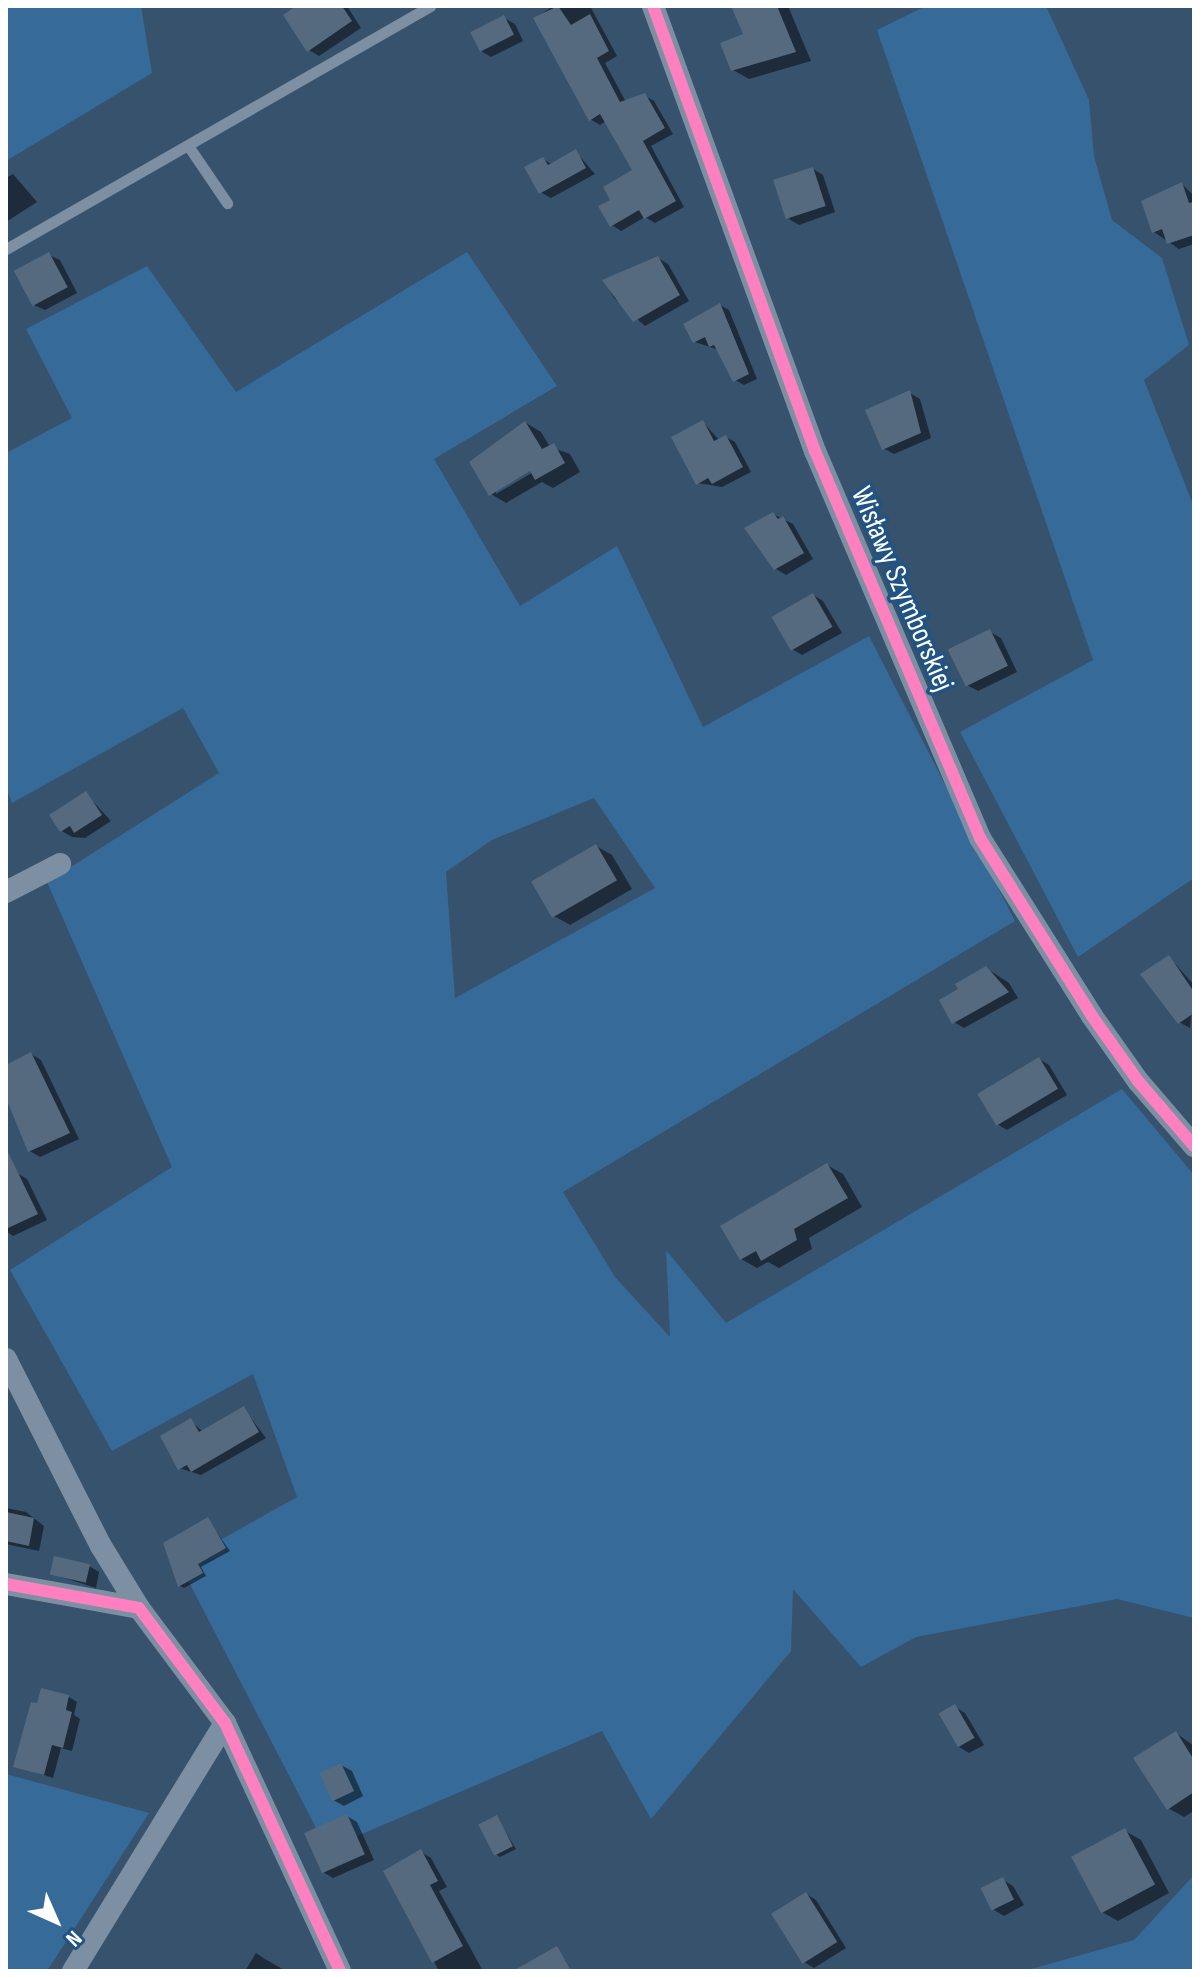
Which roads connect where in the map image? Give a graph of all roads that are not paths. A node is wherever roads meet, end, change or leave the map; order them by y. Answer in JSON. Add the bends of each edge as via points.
{"nodes":[{"id":1,"x":430,"y":6,"type":"edge"},
{"id":2,"x":653,"y":6,"type":"edge"},
{"id":3,"x":189,"y":147,"type":"junction"},
{"id":4,"x":227,"y":203,"type":"dead end"},
{"id":5,"x":6,"y":249,"type":"edge"},
{"id":6,"x":60,"y":864,"type":"dead end"},
{"id":7,"x":6,"y":892,"type":"edge"},
{"id":8,"x":1194,"y":1146,"type":"edge"},
{"id":9,"x":6,"y":1359,"type":"edge"},
{"id":10,"x":6,"y":1584,"type":"edge"},
{"id":11,"x":139,"y":1608,"type":"junction"},
{"id":12,"x":225,"y":1723,"type":"junction"},
{"id":13,"x":73,"y":1971,"type":"edge"},
{"id":14,"x":340,"y":1971,"type":"edge"}],
"edges":[{"from":1,"to":3,"type":"lane"},
{"from":2,"to":8,"type":"street","name":"Wisławy Szymborskiej","via":[[815,451],[980,838],[1092,1016]]},
{"from":3,"to":4,"type":"lane"},
{"from":3,"to":5,"type":"lane"},
{"from":6,"to":7,"type":"street"},
{"from":9,"to":11,"type":"street","via":[[101,1546]]},
{"from":10,"to":11,"type":"street"},
{"from":11,"to":12,"type":"street"},
{"from":12,"to":13,"type":"street"},
{"from":12,"to":14,"type":"street"}]}
